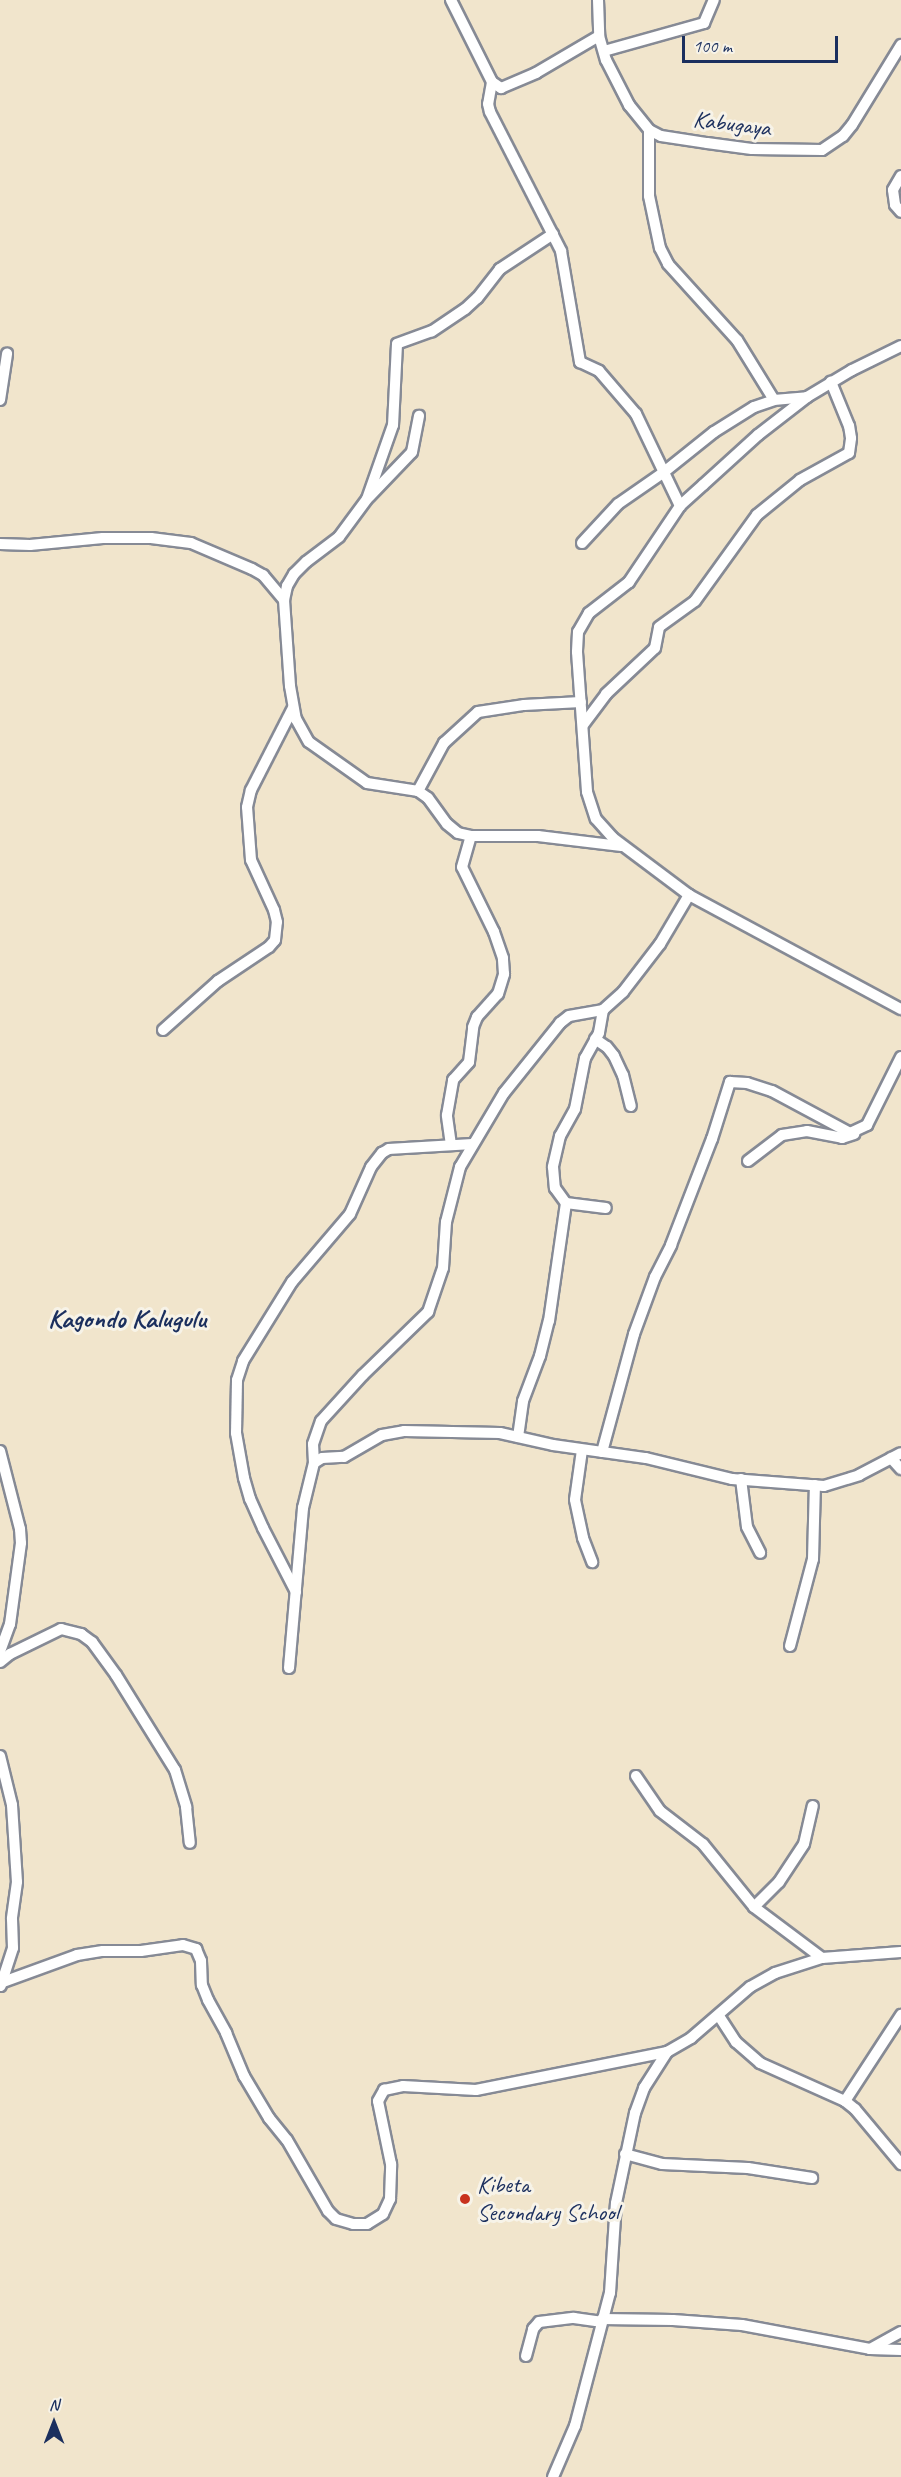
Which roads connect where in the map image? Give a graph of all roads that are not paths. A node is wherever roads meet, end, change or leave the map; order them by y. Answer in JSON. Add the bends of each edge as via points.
{"nodes":[{"id":1,"x":451,"y":0,"type":"edge"},
{"id":2,"x":598,"y":0,"type":"edge"},
{"id":3,"x":714,"y":0,"type":"edge"},
{"id":4,"x":599,"y":36,"type":"junction"},
{"id":5,"x":901,"y":45,"type":"edge"},
{"id":6,"x":604,"y":51,"type":"junction"},
{"id":7,"x":492,"y":82,"type":"junction"},
{"id":8,"x":649,"y":130,"type":"junction"},
{"id":9,"x":901,"y":176,"type":"edge"},
{"id":10,"x":901,"y":212,"type":"edge"},
{"id":11,"x":553,"y":234,"type":"junction"},
{"id":12,"x":901,"y":346,"type":"edge"},
{"id":13,"x":7,"y":354,"type":"dead end"},
{"id":14,"x":831,"y":382,"type":"junction"},
{"id":15,"x":807,"y":397,"type":"junction"},
{"id":16,"x":0,"y":400,"type":"edge"},
{"id":17,"x":774,"y":400,"type":"junction"},
{"id":18,"x":419,"y":416,"type":"dead end"},
{"id":19,"x":664,"y":472,"type":"junction"},
{"id":20,"x":367,"y":499,"type":"junction"},
{"id":21,"x":680,"y":507,"type":"junction"},
{"id":22,"x":582,"y":543,"type":"dead end"},
{"id":23,"x":0,"y":544,"type":"edge"},
{"id":24,"x":284,"y":600,"type":"junction"},
{"id":25,"x":581,"y":702,"type":"junction"},
{"id":26,"x":293,"y":708,"type":"junction"},
{"id":27,"x":583,"y":725,"type":"junction"},
{"id":28,"x":418,"y":791,"type":"junction"},
{"id":29,"x":471,"y":836,"type":"junction"},
{"id":30,"x":623,"y":846,"type":"junction"},
{"id":31,"x":689,"y":895,"type":"junction"},
{"id":32,"x":901,"y":1009,"type":"edge"},
{"id":33,"x":603,"y":1010,"type":"junction"},
{"id":34,"x":163,"y":1030,"type":"dead end"},
{"id":35,"x":595,"y":1039,"type":"junction"},
{"id":36,"x":901,"y":1057,"type":"edge"},
{"id":37,"x":631,"y":1106,"type":"dead end"},
{"id":38,"x":856,"y":1132,"type":"junction"},
{"id":39,"x":472,"y":1144,"type":"junction"},
{"id":40,"x":451,"y":1145,"type":"junction"},
{"id":41,"x":748,"y":1161,"type":"dead end"},
{"id":42,"x":566,"y":1203,"type":"junction"},
{"id":43,"x":606,"y":1208,"type":"dead end"},
{"id":44,"x":518,"y":1437,"type":"junction"},
{"id":45,"x":582,"y":1450,"type":"junction"},
{"id":46,"x":0,"y":1451,"type":"edge"},
{"id":47,"x":602,"y":1452,"type":"junction"},
{"id":48,"x":896,"y":1455,"type":"edge"},
{"id":49,"x":314,"y":1463,"type":"junction"},
{"id":50,"x":901,"y":1469,"type":"edge"},
{"id":51,"x":741,"y":1479,"type":"junction"},
{"id":52,"x":815,"y":1485,"type":"junction"},
{"id":53,"x":760,"y":1553,"type":"dead end"},
{"id":54,"x":592,"y":1562,"type":"dead end"},
{"id":55,"x":297,"y":1594,"type":"junction"},
{"id":56,"x":790,"y":1646,"type":"dead end"},
{"id":57,"x":0,"y":1651,"type":"edge"},
{"id":58,"x":0,"y":1662,"type":"edge"},
{"id":59,"x":289,"y":1668,"type":"dead end"},
{"id":60,"x":0,"y":1756,"type":"edge"},
{"id":61,"x":636,"y":1776,"type":"dead end"},
{"id":62,"x":813,"y":1806,"type":"dead end"},
{"id":63,"x":190,"y":1843,"type":"dead end"},
{"id":64,"x":754,"y":1907,"type":"junction"},
{"id":65,"x":901,"y":1952,"type":"edge"},
{"id":66,"x":822,"y":1958,"type":"junction"},
{"id":67,"x":1,"y":1984,"type":"edge"},
{"id":68,"x":901,"y":2015,"type":"edge"},
{"id":69,"x":719,"y":2016,"type":"junction"},
{"id":70,"x":667,"y":2052,"type":"junction"},
{"id":71,"x":845,"y":2101,"type":"junction"},
{"id":72,"x":625,"y":2154,"type":"junction"},
{"id":73,"x":901,"y":2164,"type":"edge"},
{"id":74,"x":812,"y":2178,"type":"dead end"},
{"id":75,"x":601,"y":2321,"type":"junction"},
{"id":76,"x":901,"y":2332,"type":"edge"},
{"id":77,"x":870,"y":2349,"type":"junction"},
{"id":78,"x":901,"y":2350,"type":"edge"},
{"id":79,"x":526,"y":2356,"type":"dead end"},
{"id":80,"x":553,"y":2477,"type":"edge"}],
"edges":[{"from":1,"to":7,"type":"street"},
{"from":2,"to":4,"type":"street"},
{"from":3,"to":6,"type":"street","via":[[704,23]]},
{"from":4,"to":6,"type":"street"},
{"from":4,"to":7,"type":"street","via":[[506,88],[496,87]]},
{"from":5,"to":8,"type":"street","name":"Kabugaya","via":[[852,125],[822,150],[752,149],[661,136]]},
{"from":6,"to":8,"type":"street","via":[[629,105]]},
{"from":7,"to":11,"type":"street","via":[[489,111]]},
{"from":8,"to":17,"type":"street","via":[[649,196],[660,248],[668,264],[737,340]]},
{"from":9,"to":10,"type":"street","via":[[894,185],[893,198]]},
{"from":11,"to":19,"type":"street","via":[[565,264],[580,362],[599,371],[636,414]]},
{"from":11,"to":20,"type":"street","via":[[500,268],[465,309],[432,330],[397,344],[393,425]]},
{"from":12,"to":14,"type":"street"},
{"from":13,"to":16,"type":"street"},
{"from":14,"to":15,"type":"street"},
{"from":14,"to":27,"type":"street","via":[[849,426],[849,453],[800,480],[757,515],[695,601],[659,627],[655,648],[606,694]]},
{"from":15,"to":17,"type":"street"},
{"from":15,"to":21,"type":"street","via":[[758,435]]},
{"from":17,"to":19,"type":"street","via":[[714,432]]},
{"from":18,"to":20,"type":"street","via":[[412,452]]},
{"from":19,"to":21,"type":"street"},
{"from":19,"to":22,"type":"street","via":[[618,504]]},
{"from":20,"to":24,"type":"street","via":[[339,537],[294,574]]},
{"from":21,"to":25,"type":"street","via":[[644,564],[629,582],[589,613],[578,632]]},
{"from":23,"to":24,"type":"street","via":[[103,538],[191,543],[263,575]]},
{"from":24,"to":26,"type":"street"},
{"from":25,"to":27,"type":"street"},
{"from":25,"to":28,"type":"street","via":[[478,712],[444,743]]},
{"from":26,"to":28,"type":"street","via":[[309,742],[359,778],[378,786]]},
{"from":26,"to":34,"type":"street","via":[[251,790],[247,807],[251,860],[274,910],[275,940],[218,981]]},
{"from":27,"to":30,"type":"street","via":[[587,792],[596,819]]},
{"from":28,"to":29,"type":"street","via":[[447,824]]},
{"from":29,"to":30,"type":"street","via":[[519,835]]},
{"from":29,"to":40,"type":"street","via":[[462,867],[494,932],[504,974],[498,994],[472,1027],[469,1062],[453,1080],[447,1115]]},
{"from":30,"to":31,"type":"street"},
{"from":31,"to":32,"type":"street"},
{"from":31,"to":33,"type":"street","via":[[638,974]]},
{"from":33,"to":35,"type":"street"},
{"from":33,"to":39,"type":"street","via":[[569,1016],[560,1023],[504,1093]]},
{"from":35,"to":37,"type":"street","via":[[614,1056]]},
{"from":35,"to":42,"type":"street","via":[[585,1058],[572,1117],[555,1150],[555,1188]]},
{"from":36,"to":38,"type":"street","via":[[870,1121]]},
{"from":38,"to":41,"type":"street","via":[[843,1138],[807,1131],[782,1135]]},
{"from":38,"to":47,"type":"street","via":[[842,1130],[772,1091],[730,1082],[712,1139],[634,1334]]},
{"from":39,"to":40,"type":"street"},
{"from":39,"to":49,"type":"street","via":[[460,1167],[446,1222],[443,1268],[428,1312],[321,1421],[313,1444]]},
{"from":40,"to":55,"type":"street","via":[[389,1149],[382,1153],[371,1167],[350,1214],[292,1282],[243,1361],[237,1380],[236,1433],[244,1478],[262,1528]]},
{"from":42,"to":43,"type":"street"},
{"from":42,"to":44,"type":"street","via":[[549,1321],[523,1401]]},
{"from":44,"to":45,"type":"street"},
{"from":44,"to":49,"type":"street","via":[[474,1431],[393,1431],[344,1457],[322,1458]]},
{"from":45,"to":47,"type":"street"},
{"from":45,"to":54,"type":"street","via":[[575,1500]]},
{"from":46,"to":57,"type":"street","via":[[21,1543],[10,1623]]},
{"from":47,"to":51,"type":"street"},
{"from":48,"to":50,"type":"street"},
{"from":48,"to":52,"type":"street","via":[[859,1475]]},
{"from":49,"to":55,"type":"street","via":[[303,1508]]},
{"from":51,"to":52,"type":"street"},
{"from":51,"to":53,"type":"street","via":[[747,1527]]},
{"from":52,"to":56,"type":"street","via":[[813,1559]]},
{"from":55,"to":59,"type":"street"},
{"from":58,"to":63,"type":"street","via":[[61,1629],[81,1634],[92,1642],[175,1770],[186,1807]]},
{"from":60,"to":67,"type":"street","via":[[12,1805],[17,1882],[13,1948]]},
{"from":61,"to":64,"type":"street","via":[[660,1811],[703,1844]]},
{"from":62,"to":64,"type":"street","via":[[804,1844],[779,1882]]},
{"from":64,"to":66,"type":"street"},
{"from":65,"to":66,"type":"street"},
{"from":66,"to":69,"type":"street","via":[[797,1964],[750,1987]]},
{"from":67,"to":70,"type":"street","via":[[77,1955],[183,1946],[196,1949],[205,1993],[249,2083],[328,2211],[336,2219],[353,2224],[376,2220],[390,2199],[391,2164],[378,2102],[384,2090],[403,2086],[476,2090]]},
{"from":68,"to":71,"type":"street"},
{"from":69,"to":70,"type":"street"},
{"from":69,"to":71,"type":"street","via":[[736,2042],[760,2063]]},
{"from":70,"to":72,"type":"street","via":[[640,2098]]},
{"from":71,"to":73,"type":"street"},
{"from":72,"to":74,"type":"street","via":[[662,2164],[719,2165]]},
{"from":72,"to":75,"type":"street","via":[[616,2203],[612,2280]]},
{"from":75,"to":77,"type":"street","via":[[673,2320],[742,2325]]},
{"from":75,"to":79,"type":"street","via":[[574,2318],[539,2322],[533,2329]]},
{"from":75,"to":80,"type":"street","via":[[575,2426]]},
{"from":76,"to":77,"type":"street"},
{"from":77,"to":78,"type":"street"}]}
